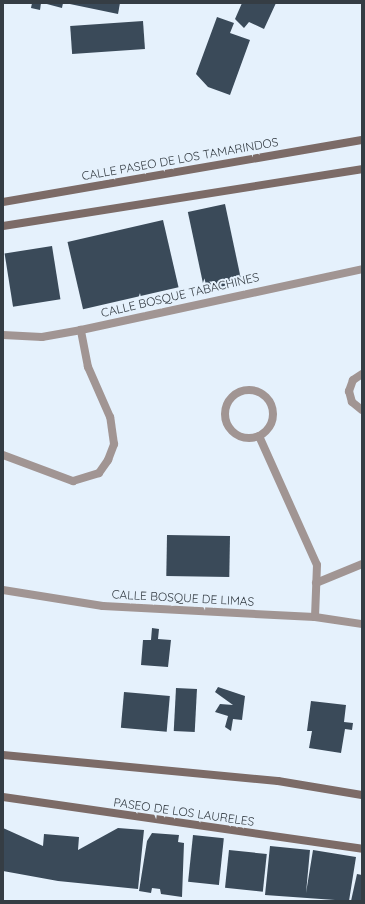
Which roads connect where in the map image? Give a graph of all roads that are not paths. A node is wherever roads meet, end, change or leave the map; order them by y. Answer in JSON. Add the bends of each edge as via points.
{"nodes":[{"id":1,"x":362,"y":140,"type":"edge"},
{"id":2,"x":362,"y":169,"type":"edge"},
{"id":3,"x":3,"y":202,"type":"edge"},
{"id":4,"x":3,"y":226,"type":"edge"},
{"id":5,"x":362,"y":269,"type":"edge"},
{"id":6,"x":81,"y":330,"type":"junction"},
{"id":7,"x":3,"y":336,"type":"edge"},
{"id":8,"x":362,"y":374,"type":"edge"},
{"id":9,"x":362,"y":410,"type":"edge"},
{"id":10,"x":259,"y":436,"type":"junction"},
{"id":11,"x":3,"y":455,"type":"edge"},
{"id":12,"x":362,"y":564,"type":"edge"},
{"id":13,"x":316,"y":583,"type":"junction"},
{"id":14,"x":3,"y":590,"type":"edge"},
{"id":15,"x":315,"y":617,"type":"junction"},
{"id":16,"x":362,"y":624,"type":"edge"},
{"id":17,"x":3,"y":755,"type":"edge"},
{"id":18,"x":362,"y":795,"type":"edge"},
{"id":19,"x":3,"y":797,"type":"edge"},
{"id":20,"x":362,"y":848,"type":"edge"}],
"edges":[{"from":1,"to":3,"type":"street","name":"CALLE PASEO DE LOS TAMARINDOS"},
{"from":2,"to":4,"type":"street"},
{"from":5,"to":6,"type":"street","name":"CALLE BOSQUE TABACHINES"},
{"from":6,"to":7,"type":"street","name":"CALLE BOSQUE TABACHINES","via":[[42,337]]},
{"from":6,"to":11,"type":"street","via":[[88,367],[110,417],[114,444],[108,460],[99,473],[73,481]]},
{"from":8,"to":9,"type":"street","via":[[353,380],[349,391],[352,402]]},
{"from":10,"to":10,"type":"street","via":[[273,419],[271,404],[261,393],[239,392],[228,402],[227,424],[237,435]]},
{"from":10,"to":13,"type":"street","via":[[317,565]]},
{"from":12,"to":13,"type":"street"},
{"from":13,"to":15,"type":"street"},
{"from":14,"to":15,"type":"street","name":"CALLE BOSQUE DE LIMAS","via":[[103,606]]},
{"from":15,"to":16,"type":"street","name":"CALLE BOSQUE DE LIMAS"},
{"from":17,"to":18,"type":"street","via":[[278,781]]},
{"from":19,"to":20,"type":"street","name":"PASEO DE LOS LAURELES"}]}
